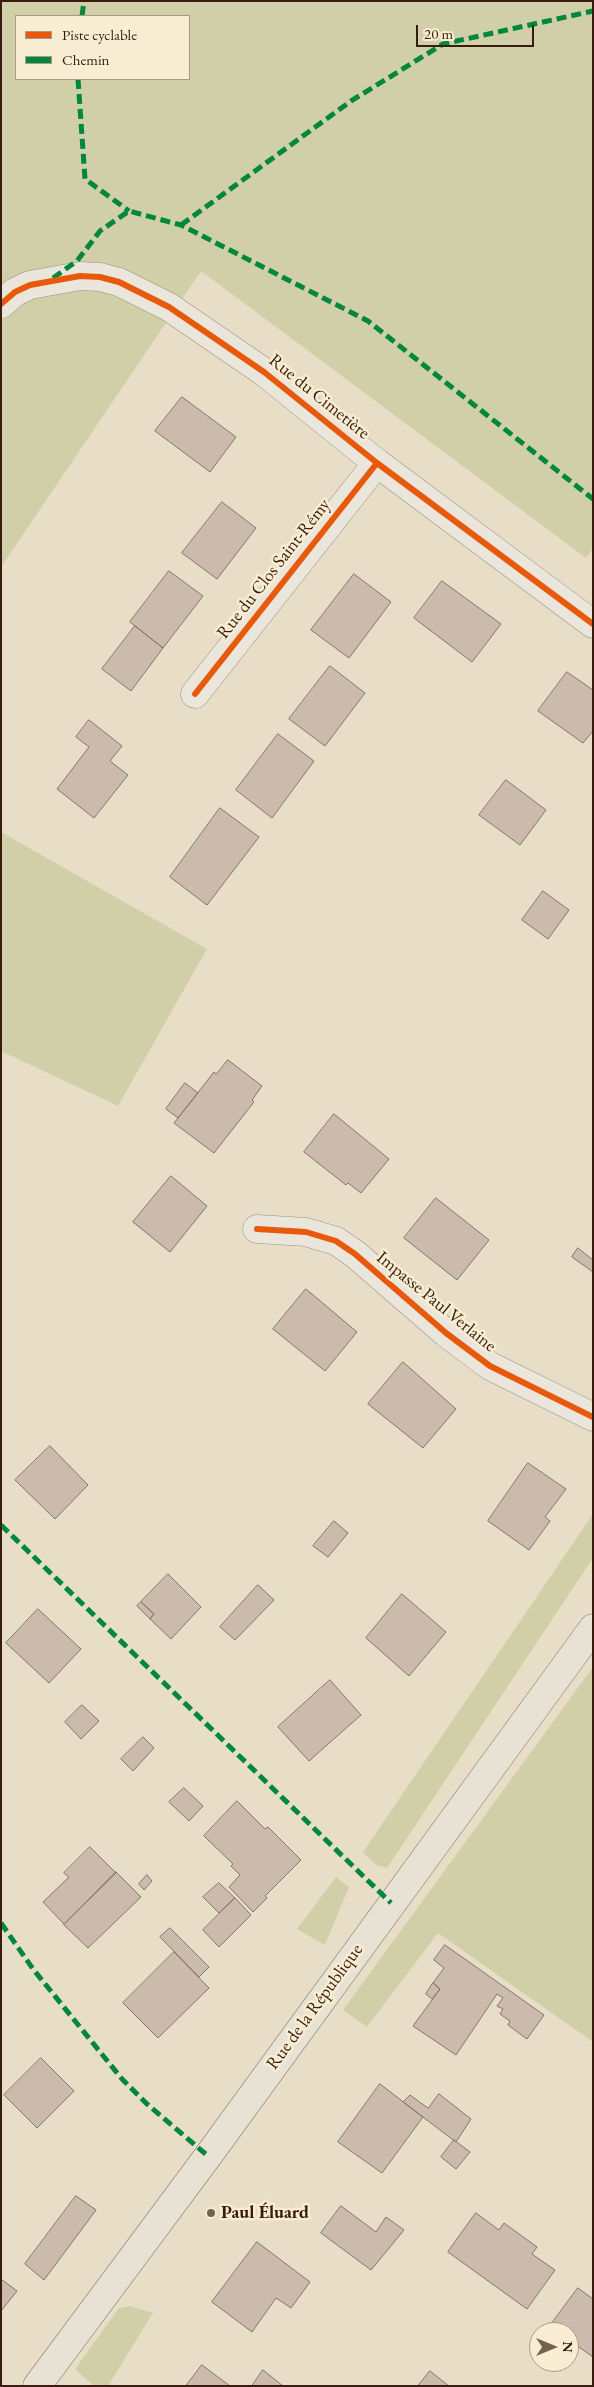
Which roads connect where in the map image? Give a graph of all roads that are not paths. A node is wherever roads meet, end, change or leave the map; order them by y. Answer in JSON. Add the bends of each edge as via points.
{"nodes":[{"id":1,"x":1,"y":304,"type":"edge"},
{"id":2,"x":377,"y":463,"type":"junction"},
{"id":3,"x":593,"y":624,"type":"edge"},
{"id":4,"x":195,"y":694,"type":"dead end"},
{"id":5,"x":257,"y":1229,"type":"dead end"},
{"id":6,"x":593,"y":1417,"type":"edge"},
{"id":7,"x":593,"y":1628,"type":"edge"},
{"id":8,"x":38,"y":2386,"type":"edge"}],
"edges":[{"from":1,"to":2,"type":"street","name":"Rue du Cimetière","via":[[30,284],[51,279],[80,276],[119,282],[169,307],[264,372]]},
{"from":2,"to":3,"type":"street","name":"Rue du Cimetière"},
{"from":2,"to":4,"type":"street","name":"Rue du Clos Saint-Rémy"},
{"from":5,"to":6,"type":"street","name":"Impasse Paul Verlaine","via":[[306,1232],[336,1241],[490,1366]]},
{"from":7,"to":8,"type":"main road","name":"Rue de la République"}]}
